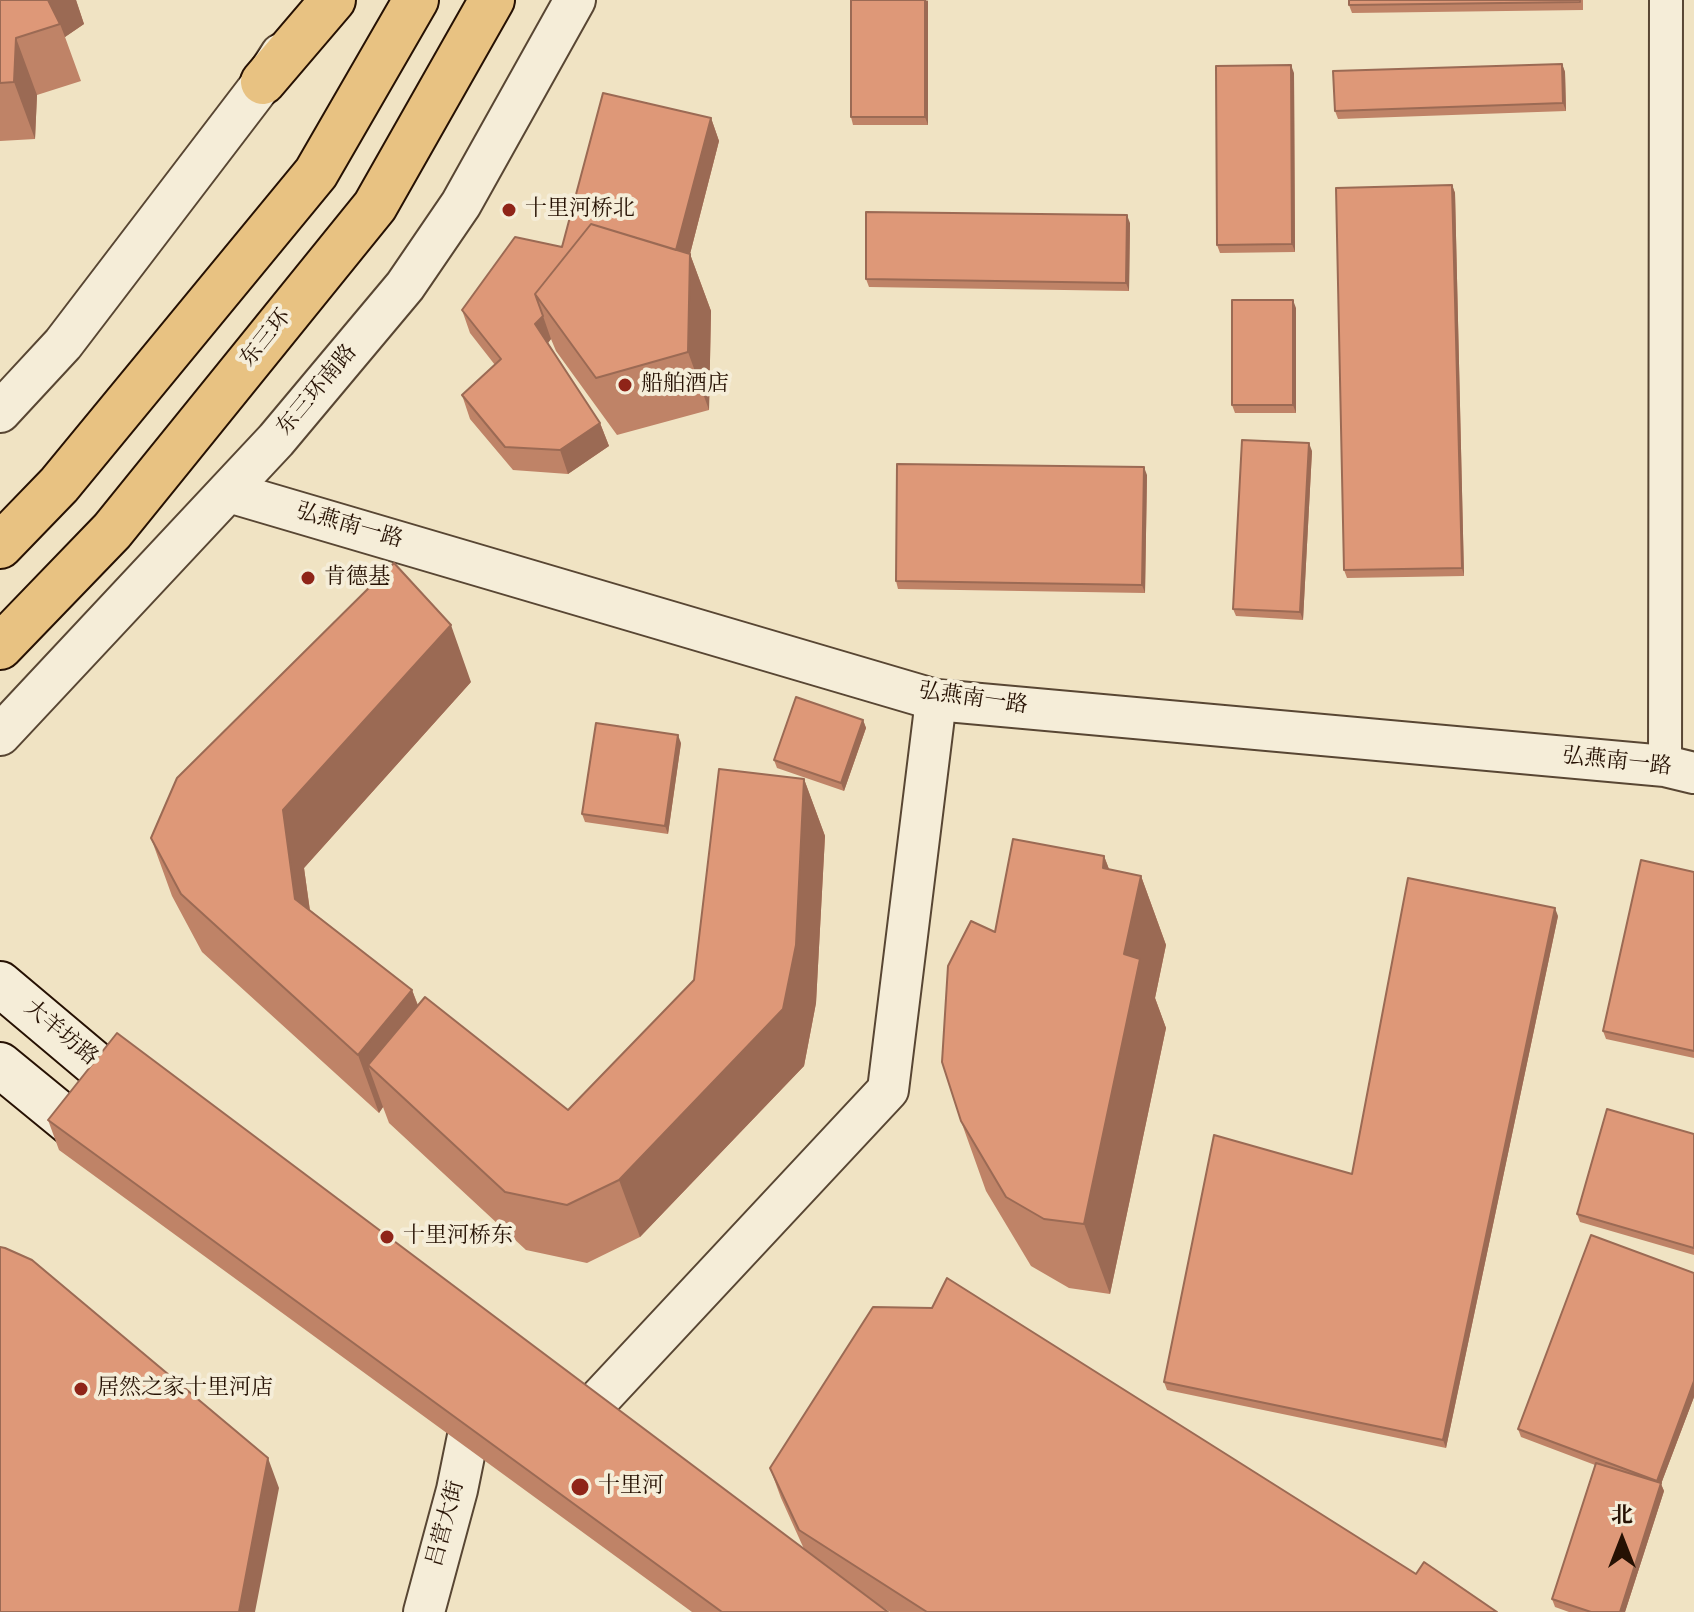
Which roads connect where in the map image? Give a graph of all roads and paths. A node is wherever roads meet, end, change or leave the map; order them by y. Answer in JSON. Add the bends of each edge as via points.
{"nodes":[{"id":1,"x":315,"y":0,"type":"edge"},
{"id":2,"x":333,"y":0,"type":"edge"},
{"id":3,"x":416,"y":0,"type":"edge"},
{"id":4,"x":492,"y":0,"type":"edge"},
{"id":5,"x":575,"y":0,"type":"edge"},
{"id":6,"x":1666,"y":0,"type":"edge"},
{"id":7,"x":263,"y":82,"type":"junction"},
{"id":8,"x":0,"y":412,"type":"edge"},
{"id":9,"x":229,"y":492,"type":"junction"},
{"id":10,"x":0,"y":546,"type":"edge"},
{"id":11,"x":0,"y":647,"type":"edge"},
{"id":12,"x":936,"y":700,"type":"junction"},
{"id":13,"x":0,"y":735,"type":"edge"},
{"id":14,"x":1680,"y":770,"type":"edge"},
{"id":15,"x":0,"y":984,"type":"edge"},
{"id":16,"x":0,"y":1065,"type":"edge"},
{"id":17,"x":168,"y":1125,"type":"edge"},
{"id":18,"x":135,"y":1175,"type":"edge"},
{"id":19,"x":430,"y":1411,"type":"edge"},
{"id":20,"x":525,"y":1413,"type":"edge"},
{"id":21,"x":468,"y":1436,"type":"junction"},
{"id":22,"x":562,"y":1439,"type":"junction"},
{"id":23,"x":508,"y":1460,"type":"edge"},
{"id":24,"x":599,"y":1464,"type":"edge"},
{"id":25,"x":424,"y":1612,"type":"edge"}],
"edges":[{"from":1,"to":7,"type":"street"},
{"from":2,"to":7,"type":"highway"},
{"from":3,"to":10,"type":"highway","via":[[316,173],[59,485]]},
{"from":4,"to":11,"type":"highway","name":"东三环","via":[[375,206],[112,531]]},
{"from":5,"to":9,"type":"street","name":"东三环南路","via":[[461,204],[405,286]]},
{"from":6,"to":14,"type":"street"},
{"from":7,"to":8,"type":"street","via":[[63,344]]},
{"from":9,"to":12,"type":"street","name":"弘燕南一路"},
{"from":9,"to":13,"type":"street","name":"东三环南路"},
{"from":12,"to":14,"type":"street","name":"弘燕南一路"},
{"from":12,"to":22,"type":"street","via":[[888,1090]]},
{"from":15,"to":17,"type":"main road","name":"大羊坊路"},
{"from":16,"to":18,"type":"main road"},
{"from":19,"to":21,"type":"main road"},
{"from":20,"to":22,"type":"main road"},
{"from":21,"to":23,"type":"main road"},
{"from":21,"to":25,"type":"street","name":"吕营大街"},
{"from":22,"to":24,"type":"main road"}]}
